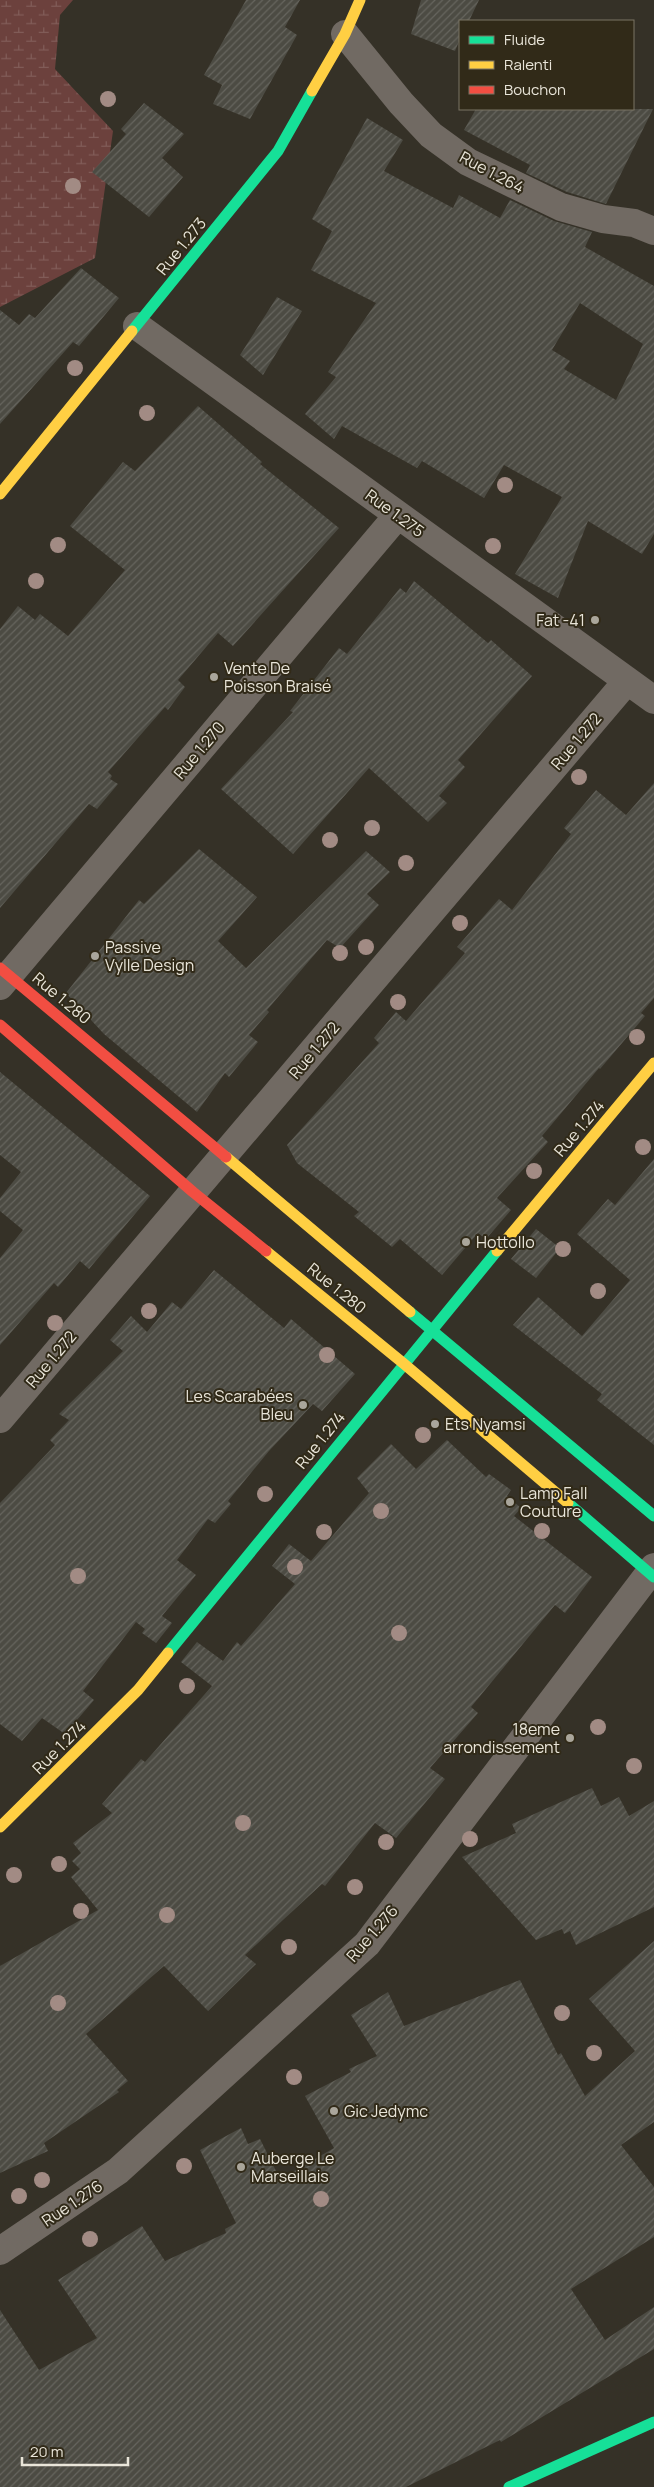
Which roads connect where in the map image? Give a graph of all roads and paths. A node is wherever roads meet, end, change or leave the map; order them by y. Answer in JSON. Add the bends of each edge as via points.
{"nodes":[{"id":1,"x":360,"y":0,"type":"edge"},
{"id":2,"x":345,"y":34,"type":"junction"},
{"id":3,"x":654,"y":231,"type":"edge"},
{"id":4,"x":137,"y":326,"type":"junction"},
{"id":5,"x":0,"y":494,"type":"edge"},
{"id":6,"x":398,"y":515,"type":"junction"},
{"id":7,"x":627,"y":681,"type":"junction"},
{"id":8,"x":654,"y":700,"type":"edge"},
{"id":9,"x":3,"y":976,"type":"edge"},
{"id":10,"x":0,"y":1025,"type":"edge"},
{"id":11,"x":654,"y":1063,"type":"edge"},
{"id":12,"x":223,"y":1157,"type":"junction"},
{"id":13,"x":193,"y":1192,"type":"junction"},
{"id":14,"x":431,"y":1330,"type":"junction"},
{"id":15,"x":403,"y":1363,"type":"junction"},
{"id":16,"x":0,"y":1419,"type":"edge"},
{"id":17,"x":654,"y":1516,"type":"edge"},
{"id":18,"x":652,"y":1572,"type":"edge"},
{"id":19,"x":0,"y":1827,"type":"edge"},
{"id":20,"x":0,"y":2251,"type":"edge"},
{"id":21,"x":654,"y":2422,"type":"edge"},
{"id":22,"x":508,"y":2487,"type":"edge"}],
"edges":[{"from":1,"to":2,"type":"main road","name":"Rue 1.273"},
{"from":2,"to":3,"type":"street","name":"Rue 1.264","via":[[431,135],[468,162],[561,207],[603,219],[634,223]]},
{"from":2,"to":4,"type":"main road","name":"Rue 1.273","via":[[278,151]]},
{"from":4,"to":5,"type":"main road","name":"Rue 1.273"},
{"from":4,"to":6,"type":"street","name":"Rue 1.275"},
{"from":6,"to":7,"type":"street","name":"Rue 1.275"},
{"from":6,"to":9,"type":"street","name":"Rue 1.270"},
{"from":7,"to":8,"type":"street","name":"Rue 1.275"},
{"from":7,"to":12,"type":"street","name":"Rue 1.272"},
{"from":9,"to":12,"type":"main road","name":"Rue 1.280"},
{"from":10,"to":13,"type":"main road","name":"Rue 1.280"},
{"from":11,"to":14,"type":"main road","name":"Rue 1.274"},
{"from":12,"to":13,"type":"street","name":"Rue 1.272"},
{"from":12,"to":14,"type":"main road","name":"Rue 1.280"},
{"from":13,"to":15,"type":"main road","name":"Rue 1.280"},
{"from":13,"to":16,"type":"street","name":"Rue 1.272"},
{"from":14,"to":15,"type":"main road","name":"Rue 1.274"},
{"from":14,"to":17,"type":"main road","name":"Rue 1.280"},
{"from":15,"to":18,"type":"main road","name":"Rue 1.280"},
{"from":15,"to":19,"type":"main road","name":"Rue 1.274","via":[[138,1690]]},
{"from":18,"to":20,"type":"street","name":"Rue 1.276","via":[[367,1944],[118,2171]]},
{"from":21,"to":22,"type":"main road"}]}
